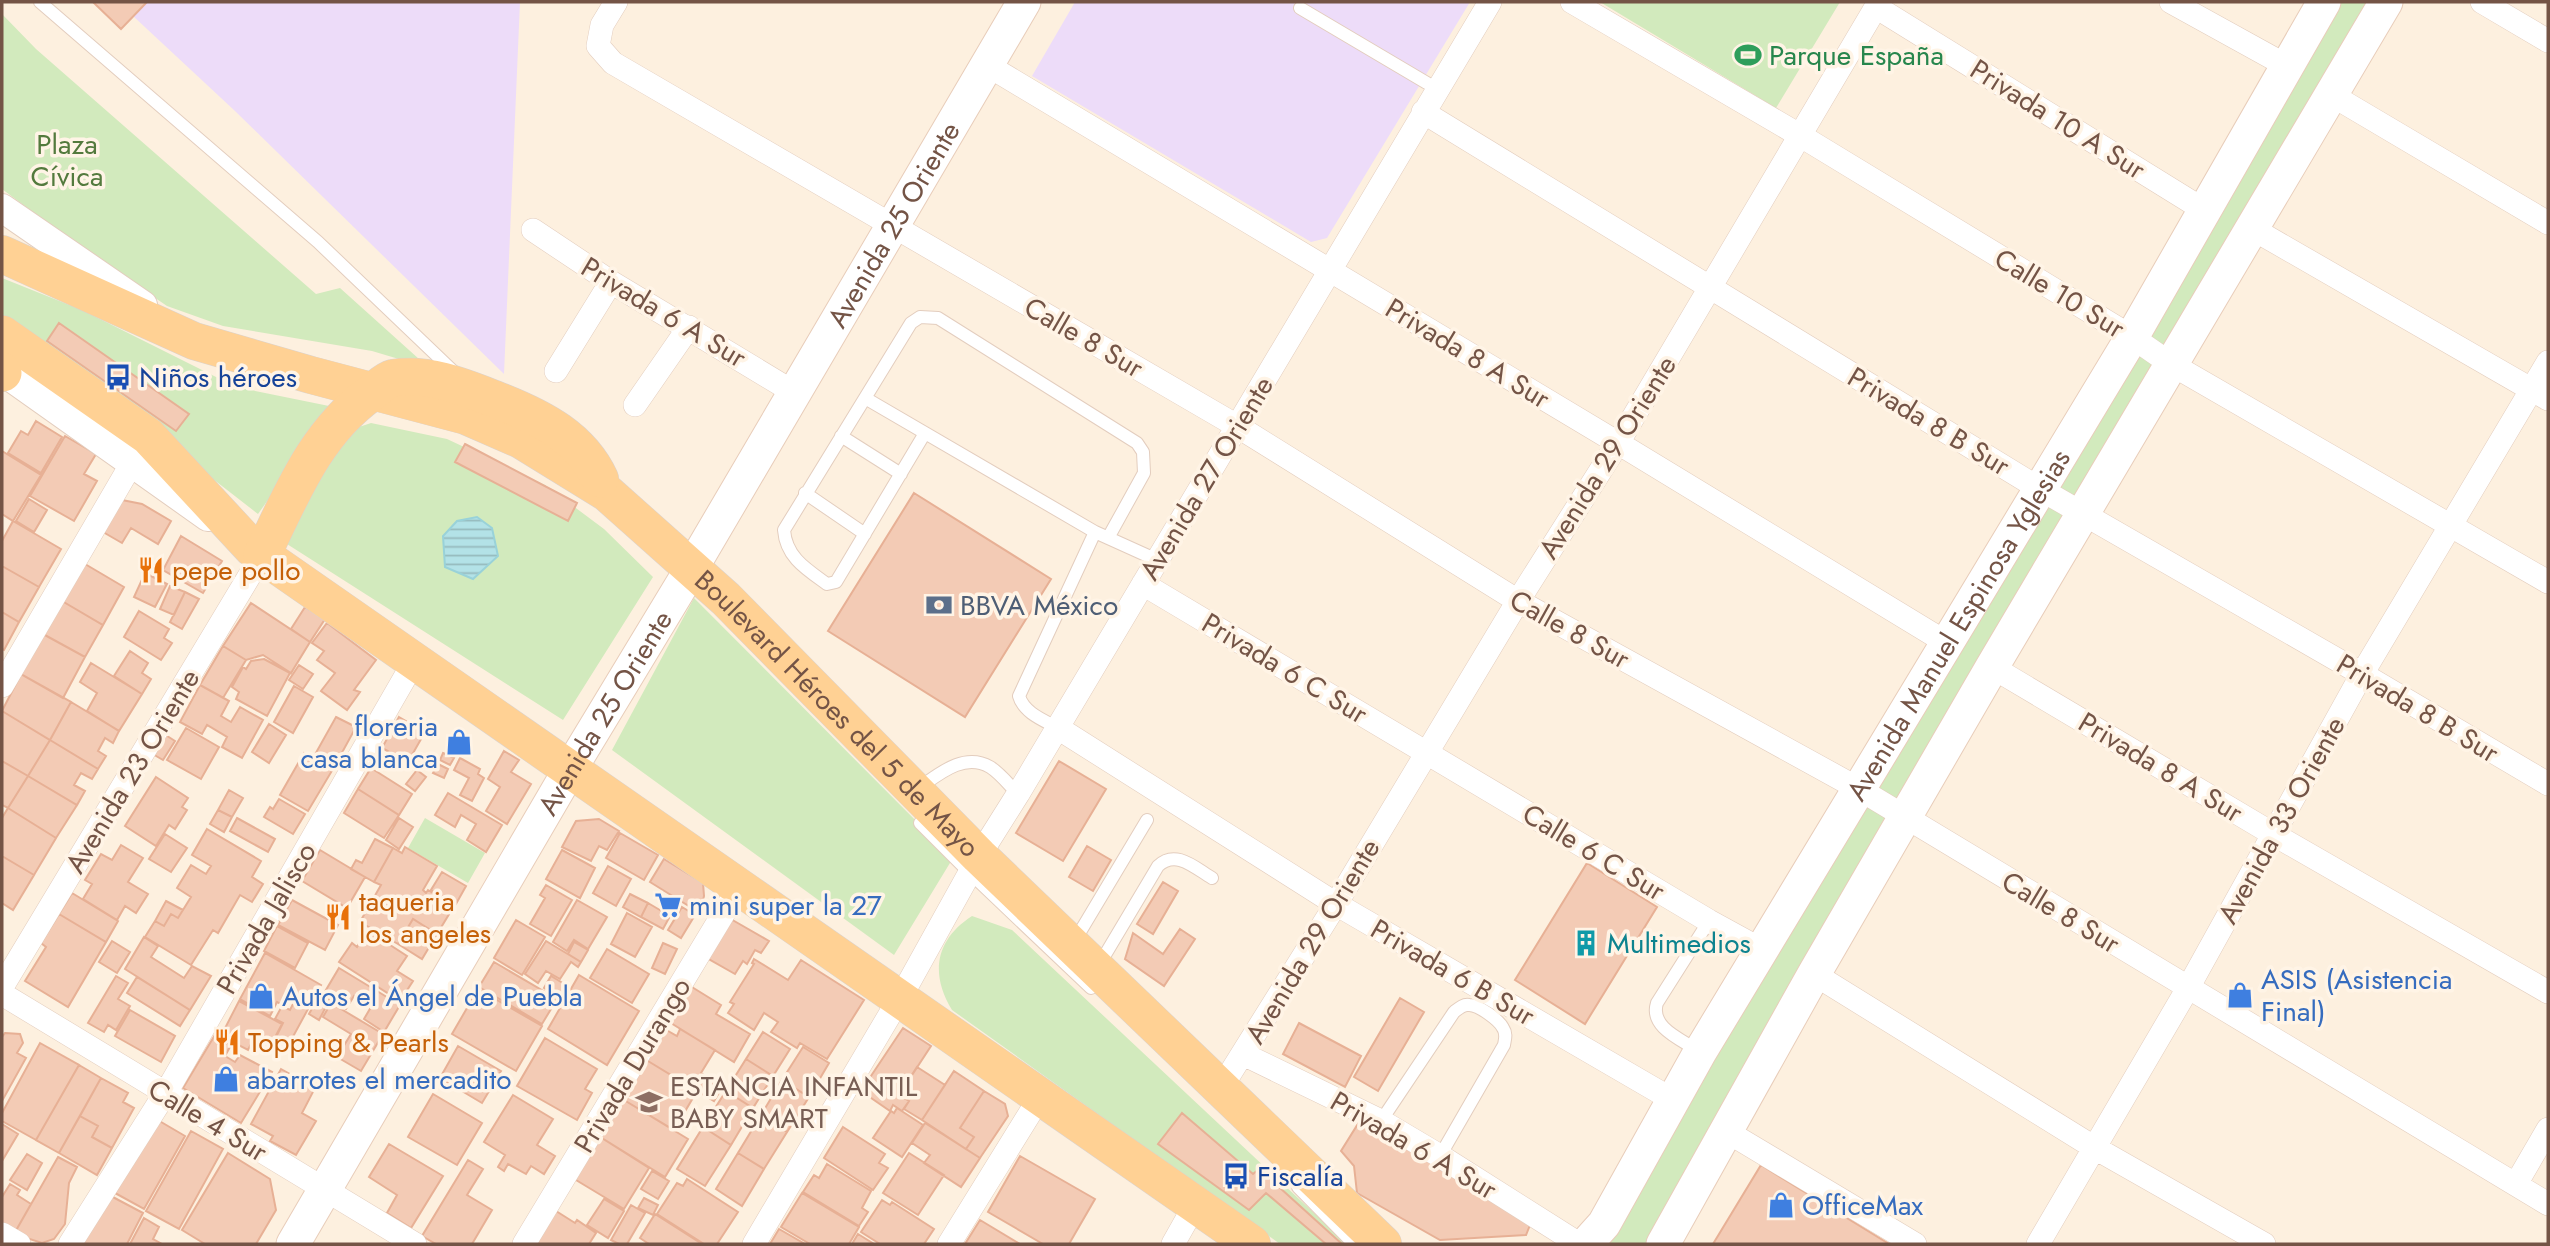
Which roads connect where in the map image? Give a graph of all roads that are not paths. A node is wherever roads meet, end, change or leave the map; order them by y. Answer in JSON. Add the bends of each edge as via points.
{"nodes":[{"id":1,"x":40,"y":2,"type":"edge"},
{"id":2,"x":616,"y":2,"type":"edge"},
{"id":3,"x":1024,"y":2,"type":"edge"},
{"id":4,"x":1490,"y":2,"type":"edge"},
{"id":5,"x":1572,"y":2,"type":"edge"},
{"id":6,"x":2171,"y":2,"type":"edge"},
{"id":7,"x":2324,"y":2,"type":"edge"},
{"id":8,"x":2386,"y":2,"type":"edge"},
{"id":9,"x":2482,"y":2,"type":"edge"},
{"id":10,"x":1877,"y":4,"type":"edge"},
{"id":11,"x":1300,"y":8,"type":"dead end"},
{"id":12,"x":2548,"y":41,"type":"edge"},
{"id":13,"x":987,"y":65,"type":"junction"},
{"id":14,"x":2287,"y":66,"type":"junction"},
{"id":15,"x":1437,"y":89,"type":"junction"},
{"id":16,"x":2330,"y":94,"type":"junction"},
{"id":17,"x":1423,"y":112,"type":"junction"},
{"id":18,"x":1801,"y":136,"type":"junction"},
{"id":19,"x":2,"y":208,"type":"edge"},
{"id":20,"x":2204,"y":210,"type":"junction"},
{"id":21,"x":2548,"y":223,"type":"edge"},
{"id":22,"x":894,"y":225,"type":"junction"},
{"id":23,"x":2253,"y":229,"type":"junction"},
{"id":24,"x":533,"y":230,"type":"dead end"},
{"id":25,"x":2,"y":254,"type":"edge"},
{"id":26,"x":1330,"y":270,"type":"junction"},
{"id":27,"x":611,"y":282,"type":"junction"},
{"id":28,"x":1710,"y":288,"type":"junction"},
{"id":29,"x":54,"y":292,"type":"dead end"},
{"id":30,"x":689,"y":327,"type":"junction"},
{"id":31,"x":7,"y":330,"type":"edge"},
{"id":32,"x":2132,"y":337,"type":"junction"},
{"id":33,"x":194,"y":341,"type":"junction"},
{"id":34,"x":2548,"y":362,"type":"edge"},
{"id":35,"x":2171,"y":364,"type":"junction"},
{"id":36,"x":555,"y":372,"type":"dead end"},
{"id":37,"x":2,"y":373,"type":"edge"},
{"id":38,"x":465,"y":387,"type":"junction"},
{"id":39,"x":795,"y":393,"type":"junction"},
{"id":40,"x":2540,"y":394,"type":"edge"},
{"id":41,"x":368,"y":395,"type":"junction"},
{"id":42,"x":865,"y":398,"type":"junction"},
{"id":43,"x":635,"y":405,"type":"dead end"},
{"id":44,"x":446,"y":425,"type":"dead end"},
{"id":45,"x":1237,"y":426,"type":"junction"},
{"id":46,"x":925,"y":433,"type":"junction"},
{"id":47,"x":841,"y":436,"type":"junction"},
{"id":48,"x":1618,"y":443,"type":"junction"},
{"id":49,"x":132,"y":463,"type":"junction"},
{"id":50,"x":901,"y":474,"type":"junction"},
{"id":51,"x":2040,"y":489,"type":"junction"},
{"id":52,"x":607,"y":493,"type":"junction"},
{"id":53,"x":804,"y":493,"type":"junction"},
{"id":54,"x":2083,"y":514,"type":"junction"},
{"id":55,"x":2451,"y":524,"type":"junction"},
{"id":56,"x":1095,"y":532,"type":"junction"},
{"id":57,"x":865,"y":534,"type":"junction"},
{"id":58,"x":1108,"y":538,"type":"junction"},
{"id":59,"x":257,"y":541,"type":"junction"},
{"id":60,"x":1157,"y":561,"type":"junction"},
{"id":61,"x":686,"y":578,"type":"junction"},
{"id":62,"x":2548,"y":582,"type":"edge"},
{"id":63,"x":1143,"y":584,"type":"junction"},
{"id":64,"x":1518,"y":601,"type":"junction"},
{"id":65,"x":1947,"y":643,"type":"junction"},
{"id":66,"x":415,"y":660,"type":"junction"},
{"id":67,"x":1992,"y":667,"type":"junction"},
{"id":68,"x":2361,"y":674,"type":"junction"},
{"id":69,"x":2,"y":686,"type":"edge"},
{"id":70,"x":1058,"y":728,"type":"junction"},
{"id":71,"x":1427,"y":753,"type":"junction"},
{"id":72,"x":573,"y":765,"type":"junction"},
{"id":73,"x":611,"y":782,"type":"dead end"},
{"id":74,"x":2548,"y":785,"type":"edge"},
{"id":75,"x":1859,"y":789,"type":"junction"},
{"id":76,"x":1018,"y":794,"type":"junction"},
{"id":77,"x":914,"y":802,"type":"junction"},
{"id":78,"x":1904,"y":818,"type":"junction"},
{"id":79,"x":1146,"y":820,"type":"dead end"},
{"id":80,"x":2273,"y":834,"type":"junction"},
{"id":81,"x":974,"y":864,"type":"junction"},
{"id":82,"x":1212,"y":878,"type":"dead end"},
{"id":83,"x":740,"y":886,"type":"junction"},
{"id":84,"x":1336,"y":904,"type":"junction"},
{"id":85,"x":1709,"y":921,"type":"junction"},
{"id":86,"x":1762,"y":950,"type":"junction"},
{"id":87,"x":1092,"y":972,"type":"junction"},
{"id":88,"x":1814,"y":974,"type":"junction"},
{"id":89,"x":2,"y":987,"type":"edge"},
{"id":90,"x":905,"y":987,"type":"junction"},
{"id":91,"x":2188,"y":988,"type":"junction"},
{"id":92,"x":2548,"y":992,"type":"edge"},
{"id":93,"x":2,"y":994,"type":"edge"},
{"id":94,"x":1700,"y":1052,"type":"junction"},
{"id":95,"x":1243,"y":1054,"type":"junction"},
{"id":96,"x":1221,"y":1088,"type":"junction"},
{"id":97,"x":164,"y":1094,"type":"junction"},
{"id":98,"x":1040,"y":1097,"type":"junction"},
{"id":99,"x":1673,"y":1100,"type":"junction"},
{"id":100,"x":1381,"y":1121,"type":"junction"},
{"id":101,"x":2548,"y":1129,"type":"edge"},
{"id":102,"x":1726,"y":1131,"type":"junction"},
{"id":103,"x":1124,"y":1138,"type":"dead end"},
{"id":104,"x":2095,"y":1148,"type":"junction"},
{"id":105,"x":1440,"y":1156,"type":"junction"},
{"id":106,"x":1287,"y":1176,"type":"dead end"},
{"id":107,"x":2516,"y":1184,"type":"junction"},
{"id":108,"x":325,"y":1190,"type":"junction"},
{"id":109,"x":2548,"y":1204,"type":"edge"},
{"id":110,"x":1195,"y":1205,"type":"junction"},
{"id":111,"x":2,"y":1234,"type":"edge"},
{"id":112,"x":1256,"y":1240,"type":"edge"},
{"id":113,"x":19,"y":1244,"type":"edge"},
{"id":114,"x":70,"y":1244,"type":"edge"},
{"id":115,"x":293,"y":1244,"type":"edge"},
{"id":116,"x":415,"y":1244,"type":"edge"},
{"id":117,"x":524,"y":1244,"type":"edge"},
{"id":118,"x":754,"y":1244,"type":"edge"},
{"id":119,"x":949,"y":1244,"type":"edge"},
{"id":120,"x":1174,"y":1244,"type":"edge"},
{"id":121,"x":1354,"y":1244,"type":"edge"},
{"id":122,"x":1383,"y":1244,"type":"edge"},
{"id":123,"x":1579,"y":1244,"type":"edge"},
{"id":124,"x":1586,"y":1244,"type":"edge"},
{"id":125,"x":1663,"y":1244,"type":"edge"},
{"id":126,"x":1915,"y":1244,"type":"edge"},
{"id":127,"x":2038,"y":1244,"type":"edge"},
{"id":128,"x":2264,"y":1244,"type":"edge"}],
"edges":[{"from":1,"to":38,"type":"lane","via":[[317,242]]},
{"from":2,"to":22,"type":"street","name":"Calle 8 Sur","via":[[602,25],[598,46],[613,63]]},
{"from":3,"to":13,"type":"main road","name":"Avenida 25 Oriente"},
{"from":4,"to":15,"type":"street","name":"Avenida 27 Oriente"},
{"from":5,"to":18,"type":"street","name":"Calle 10 Sur"},
{"from":6,"to":14,"type":"street"},
{"from":7,"to":14,"type":"main road","name":"Avenida Manuel Espinosa Yglesias"},
{"from":8,"to":16,"type":"main road","name":"Avenida Manuel Espinosa Yglesias"},
{"from":9,"to":12,"type":"street"},
{"from":10,"to":18,"type":"street","name":"Avenida 29 Oriente"},
{"from":10,"to":20,"type":"street","name":"Privada 10 A Sur"},
{"from":11,"to":15,"type":"lane"},
{"from":13,"to":22,"type":"main road","name":"Avenida 25 Oriente"},
{"from":13,"to":26,"type":"street","name":"Privada 8 A Sur"},
{"from":14,"to":20,"type":"main road","name":"Avenida Manuel Espinosa Yglesias"},
{"from":15,"to":17,"type":"street","name":"Avenida 27 Oriente"},
{"from":16,"to":21,"type":"street"},
{"from":16,"to":23,"type":"main road","name":"Avenida Manuel Espinosa Yglesias"},
{"from":17,"to":26,"type":"street","name":"Avenida 27 Oriente"},
{"from":17,"to":28,"type":"street","name":"Privada 8 B Sur"},
{"from":18,"to":28,"type":"street","name":"Avenida 29 Oriente"},
{"from":18,"to":32,"type":"street","name":"Calle 10 Sur"},
{"from":19,"to":33,"type":"street","name":"Boulevard Héroes del 5 de Mayo"},
{"from":20,"to":32,"type":"main road","name":"Avenida Manuel Espinosa Yglesias"},
{"from":22,"to":39,"type":"main road","name":"Avenida 25 Oriente"},
{"from":22,"to":45,"type":"street","name":"Calle 8 Sur"},
{"from":23,"to":35,"type":"main road","name":"Avenida Manuel Espinosa Yglesias"},
{"from":23,"to":40,"type":"street"},
{"from":24,"to":27,"type":"street","name":"Privada 6 A Sur"},
{"from":25,"to":33,"type":"main road","name":"Boulevard Héroes del 5 de Mayo"},
{"from":26,"to":45,"type":"street","name":"Avenida 27 Oriente"},
{"from":26,"to":48,"type":"street","name":"Privada 8 A Sur"},
{"from":27,"to":30,"type":"street","name":"Privada 6 A Sur"},
{"from":27,"to":36,"type":"street"},
{"from":28,"to":48,"type":"street","name":"Avenida 29 Oriente"},
{"from":28,"to":51,"type":"street","name":"Privada 8 B Sur"},
{"from":29,"to":41,"type":"lane","via":[[248,368]]},
{"from":30,"to":39,"type":"street","name":"Privada 6 A Sur"},
{"from":30,"to":43,"type":"street"},
{"from":31,"to":59,"type":"main road","via":[[148,436]]},
{"from":32,"to":35,"type":"street","name":"Calle 10 Sur"},
{"from":32,"to":51,"type":"main road","name":"Avenida Manuel Espinosa Yglesias"},
{"from":33,"to":41,"type":"main road","name":"Boulevard Héroes del 5 de Mayo"},
{"from":34,"to":40,"type":"street","name":"Avenida 33 Oriente"},
{"from":35,"to":54,"type":"main road","name":"Avenida Manuel Espinosa Yglesias"},
{"from":35,"to":55,"type":"street","name":"Calle 10 Sur"},
{"from":37,"to":49,"type":"street"},
{"from":38,"to":41,"type":"main road","via":[[411,377],[390,379]]},
{"from":38,"to":52,"type":"main road","via":[[541,418],[575,444],[595,468]]},
{"from":39,"to":61,"type":"main road","name":"Avenida 25 Oriente"},
{"from":40,"to":55,"type":"street","name":"Avenida 33 Oriente"},
{"from":41,"to":44,"type":"lane"},
{"from":41,"to":52,"type":"main road","name":"Boulevard Héroes del 5 de Mayo","via":[[466,416],[521,440]]},
{"from":41,"to":59,"type":"main road","via":[[336,423]]},
{"from":42,"to":46,"type":"lane"},
{"from":42,"to":47,"type":"lane"},
{"from":42,"to":58,"type":"lane","via":[[911,323],[920,317],[939,318],[1137,443],[1143,452],[1144,473]]},
{"from":45,"to":60,"type":"street","name":"Avenida 27 Oriente"},
{"from":45,"to":64,"type":"street","name":"Calle 8 Sur"},
{"from":46,"to":50,"type":"lane"},
{"from":46,"to":56,"type":"lane"},
{"from":47,"to":50,"type":"lane"},
{"from":47,"to":53,"type":"lane"},
{"from":48,"to":64,"type":"street","name":"Avenida 29 Oriente"},
{"from":48,"to":65,"type":"street","name":"Privada 8 A Sur"},
{"from":49,"to":59,"type":"street"},
{"from":49,"to":69,"type":"street"},
{"from":50,"to":57,"type":"lane"},
{"from":51,"to":54,"type":"street","name":"Privada 8 B Sur"},
{"from":51,"to":65,"type":"main road","name":"Avenida Manuel Espinosa Yglesias"},
{"from":52,"to":61,"type":"main road","name":"Boulevard Héroes del 5 de Mayo"},
{"from":53,"to":57,"type":"lane"},
{"from":53,"to":57,"type":"lane","via":[[784,530],[785,546],[827,584],[836,582]]},
{"from":54,"to":67,"type":"main road","name":"Avenida Manuel Espinosa Yglesias"},
{"from":54,"to":68,"type":"street","name":"Privada 8 B Sur"},
{"from":55,"to":62,"type":"street","name":"Calle 10 Sur"},
{"from":55,"to":68,"type":"street","name":"Avenida 33 Oriente"},
{"from":56,"to":58,"type":"lane"},
{"from":56,"to":70,"type":"lane","via":[[1019,696],[1028,710]]},
{"from":58,"to":60,"type":"lane"},
{"from":59,"to":66,"type":"main road"},
{"from":59,"to":72,"type":"lane"},
{"from":59,"to":89,"type":"street","name":"Avenida 23 Oriente"},
{"from":60,"to":63,"type":"street","name":"Avenida 27 Oriente"},
{"from":61,"to":72,"type":"main road","name":"Avenida 25 Oriente"},
{"from":61,"to":77,"type":"main road","name":"Boulevard Héroes del 5 de Mayo","via":[[726,598]]},
{"from":63,"to":70,"type":"street","name":"Avenida 27 Oriente"},
{"from":63,"to":71,"type":"street","name":"Privada 6 C Sur"},
{"from":64,"to":71,"type":"street","name":"Avenida 29 Oriente"},
{"from":64,"to":75,"type":"street","name":"Calle 8 Sur"},
{"from":65,"to":75,"type":"main road","name":"Avenida Manuel Espinosa Yglesias"},
{"from":66,"to":72,"type":"main road"},
{"from":66,"to":97,"type":"street","name":"Privada Jalisco"},
{"from":67,"to":78,"type":"main road","name":"Avenida Manuel Espinosa Yglesias"},
{"from":67,"to":80,"type":"street","name":"Privada 8 A Sur"},
{"from":68,"to":74,"type":"street","name":"Privada 8 B Sur"},
{"from":68,"to":80,"type":"street","name":"Avenida 33 Oriente"},
{"from":70,"to":76,"type":"street","name":"Avenida 27 Oriente"},
{"from":70,"to":84,"type":"street","name":"Privada 6 B Sur"},
{"from":71,"to":84,"type":"street","name":"Avenida 29 Oriente"},
{"from":71,"to":85,"type":"street","name":"Calle 6 C Sur"},
{"from":72,"to":73,"type":"lane"},
{"from":72,"to":83,"type":"main road"},
{"from":72,"to":108,"type":"main road","name":"Avenida 25 Oriente"},
{"from":75,"to":78,"type":"street","name":"Calle 8 Sur"},
{"from":75,"to":86,"type":"main road","name":"Avenida Manuel Espinosa Yglesias"},
{"from":76,"to":77,"type":"lane","via":[[990,767],[963,763],[949,767]]},
{"from":76,"to":81,"type":"street","name":"Avenida 27 Oriente"},
{"from":77,"to":81,"type":"main road","name":"Boulevard Héroes del 5 de Mayo"},
{"from":78,"to":88,"type":"main road","name":"Avenida Manuel Espinosa Yglesias"},
{"from":78,"to":91,"type":"street","name":"Calle 8 Sur"},
{"from":79,"to":87,"type":"lane"},
{"from":80,"to":91,"type":"street","name":"Avenida 33 Oriente"},
{"from":80,"to":92,"type":"street","name":"Privada 8 A Sur"},
{"from":81,"to":87,"type":"main road","name":"Boulevard Héroes del 5 de Mayo"},
{"from":81,"to":87,"type":"lane"},
{"from":81,"to":90,"type":"street","name":"Avenida 27 Oriente"},
{"from":82,"to":87,"type":"lane","via":[[1182,860],[1165,860]]},
{"from":83,"to":90,"type":"main road"},
{"from":83,"to":117,"type":"street","name":"Privada Durango"},
{"from":84,"to":95,"type":"street","name":"Avenida 29 Oriente"},
{"from":84,"to":99,"type":"street","name":"Privada 6 B Sur"},
{"from":85,"to":86,"type":"street","name":"Calle 6 C Sur"},
{"from":85,"to":94,"type":"lane","via":[[1654,1011],[1662,1027]]},
{"from":86,"to":94,"type":"main road","name":"Avenida Manuel Espinosa Yglesias"},
{"from":87,"to":96,"type":"main road","name":"Boulevard Héroes del 5 de Mayo"},
{"from":88,"to":102,"type":"main road","name":"Avenida Manuel Espinosa Yglesias"},
{"from":88,"to":104,"type":"street"},
{"from":90,"to":98,"type":"main road"},
{"from":90,"to":118,"type":"street","name":"Avenida 27 Oriente"},
{"from":91,"to":104,"type":"street","name":"Avenida 33 Oriente"},
{"from":91,"to":107,"type":"street","name":"Calle 8 Sur"},
{"from":93,"to":97,"type":"street","name":"Calle 4 Sur"},
{"from":94,"to":99,"type":"main road","name":"Avenida Manuel Espinosa Yglesias"},
{"from":95,"to":96,"type":"street","name":"Avenida 29 Oriente"},
{"from":95,"to":100,"type":"street","name":"Privada 6 A Sur"},
{"from":96,"to":122,"type":"main road","name":"Boulevard Héroes del 5 de Mayo"},
{"from":97,"to":108,"type":"street","name":"Calle 4 Sur"},
{"from":97,"to":114,"type":"street","name":"Privada Jalisco"},
{"from":98,"to":110,"type":"main road"},
{"from":98,"to":119,"type":"street"},
{"from":99,"to":124,"type":"main road","name":"Avenida Manuel Espinosa Yglesias","via":[[1604,1224]]},
{"from":100,"to":105,"type":"street","name":"Privada 6 A Sur"},
{"from":100,"to":105,"type":"lane","via":[[1454,1012],[1469,1004],[1478,1008],[1504,1029],[1504,1045]]},
{"from":101,"to":107,"type":"street"},
{"from":102,"to":125,"type":"main road","name":"Avenida Manuel Espinosa Yglesias"},
{"from":102,"to":126,"type":"street"},
{"from":103,"to":112,"type":"lane"},
{"from":104,"to":127,"type":"street","name":"Avenida 33 Oriente"},
{"from":104,"to":128,"type":"street"},
{"from":105,"to":123,"type":"street","name":"Privada 6 A Sur"},
{"from":106,"to":121,"type":"lane"},
{"from":107,"to":109,"type":"street","name":"Calle 8 Sur"},
{"from":108,"to":115,"type":"main road","name":"Avenida 25 Oriente"},
{"from":108,"to":116,"type":"street","name":"Calle 4 Sur"},
{"from":110,"to":112,"type":"main road"},
{"from":110,"to":120,"type":"street"},
{"from":111,"to":113,"type":"street"}]}
